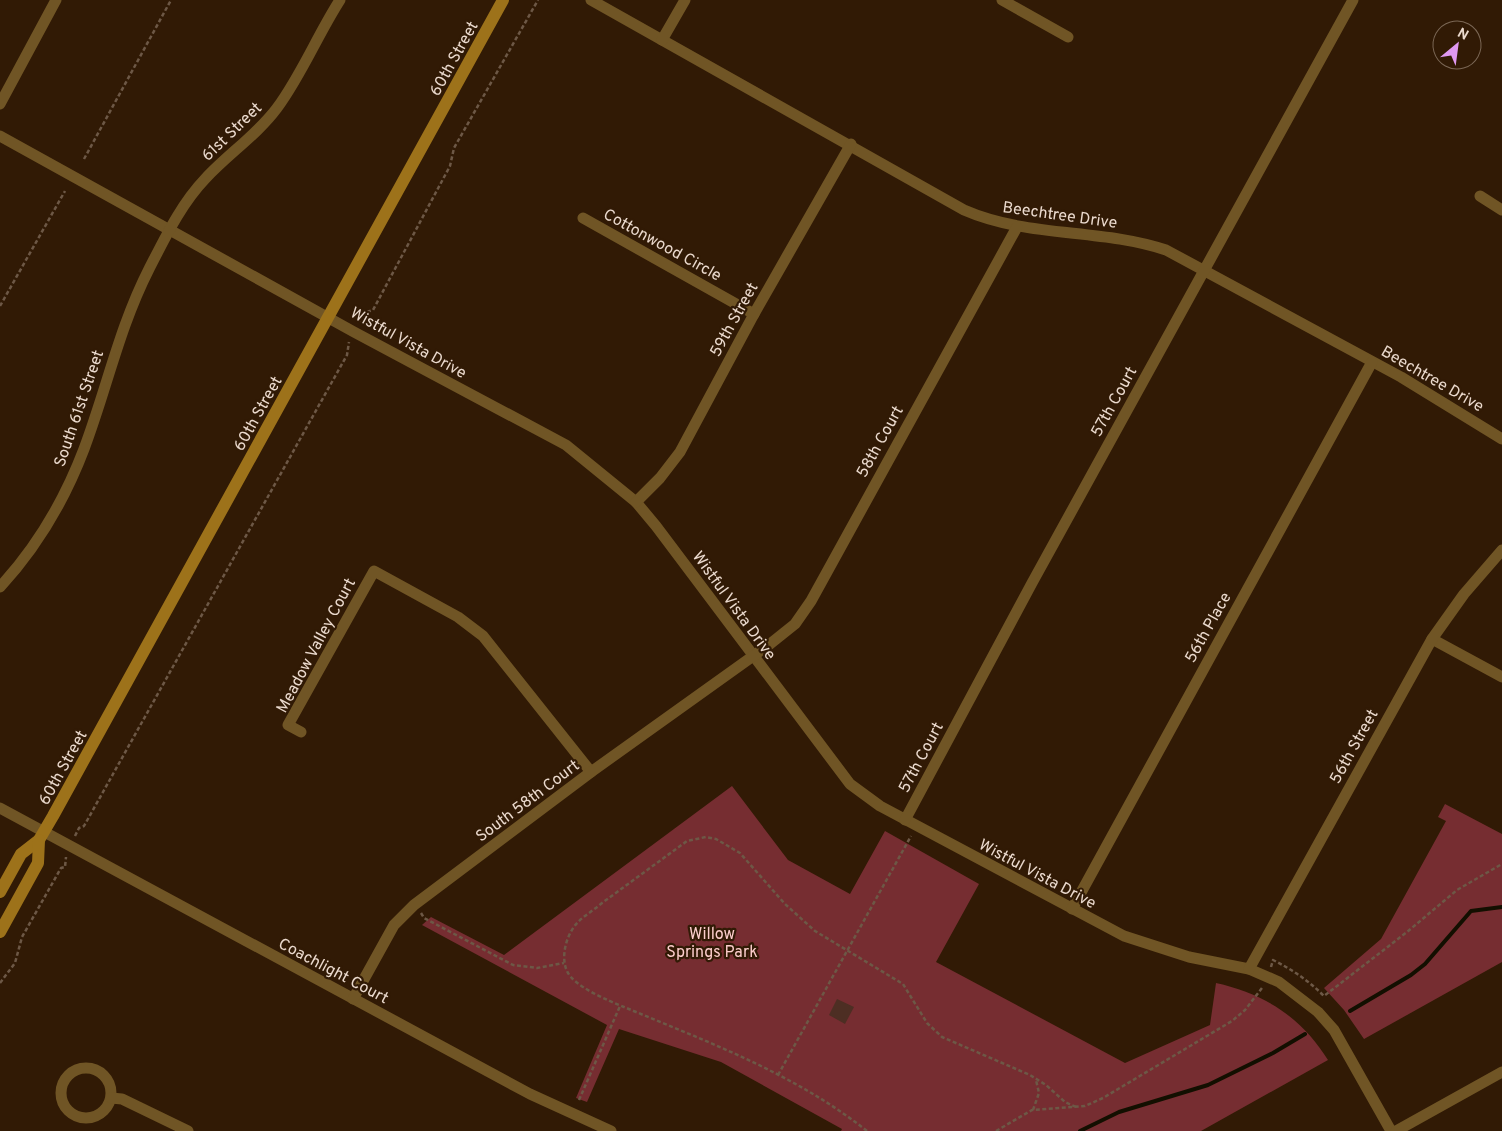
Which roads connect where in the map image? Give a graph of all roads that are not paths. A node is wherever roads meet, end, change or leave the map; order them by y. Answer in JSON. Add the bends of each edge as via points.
{"nodes":[{"id":1,"x":56,"y":0,"type":"edge"},
{"id":2,"x":340,"y":0,"type":"edge"},
{"id":3,"x":503,"y":0,"type":"edge"},
{"id":4,"x":591,"y":0,"type":"edge"},
{"id":5,"x":685,"y":0,"type":"edge"},
{"id":6,"x":1002,"y":0,"type":"edge"},
{"id":7,"x":1353,"y":0,"type":"edge"},
{"id":8,"x":1068,"y":37,"type":"dead end"},
{"id":9,"x":662,"y":40,"type":"junction"},
{"id":10,"x":0,"y":104,"type":"edge"},
{"id":11,"x":0,"y":136,"type":"edge"},
{"id":12,"x":851,"y":144,"type":"junction"},
{"id":13,"x":1480,"y":196,"type":"dead end"},
{"id":14,"x":1502,"y":210,"type":"edge"},
{"id":15,"x":583,"y":218,"type":"dead end"},
{"id":16,"x":1017,"y":227,"type":"junction"},
{"id":17,"x":170,"y":230,"type":"junction"},
{"id":18,"x":1204,"y":270,"type":"junction"},
{"id":19,"x":754,"y":314,"type":"junction"},
{"id":20,"x":329,"y":317,"type":"junction"},
{"id":21,"x":1372,"y":362,"type":"junction"},
{"id":22,"x":1502,"y":439,"type":"edge"},
{"id":23,"x":636,"y":502,"type":"junction"},
{"id":24,"x":1502,"y":550,"type":"edge"},
{"id":25,"x":0,"y":587,"type":"edge"},
{"id":26,"x":1432,"y":639,"type":"junction"},
{"id":27,"x":752,"y":657,"type":"junction"},
{"id":28,"x":1502,"y":677,"type":"edge"},
{"id":29,"x":301,"y":732,"type":"dead end"},
{"id":30,"x":591,"y":772,"type":"junction"},
{"id":31,"x":0,"y":808,"type":"edge"},
{"id":32,"x":905,"y":820,"type":"junction"},
{"id":33,"x":42,"y":836,"type":"junction"},
{"id":34,"x":0,"y":892,"type":"edge"},
{"id":35,"x":1072,"y":909,"type":"junction"},
{"id":36,"x":0,"y":932,"type":"edge"},
{"id":37,"x":1249,"y":970,"type":"junction"},
{"id":38,"x":353,"y":998,"type":"junction"},
{"id":39,"x":1502,"y":1072,"type":"edge"},
{"id":40,"x":111,"y":1098,"type":"junction"},
{"id":41,"x":188,"y":1131,"type":"edge"},
{"id":42,"x":611,"y":1131,"type":"edge"},
{"id":43,"x":1391,"y":1131,"type":"edge"},
{"id":44,"x":1396,"y":1131,"type":"edge"}],
"edges":[{"from":1,"to":10,"type":"street"},
{"from":2,"to":17,"type":"street","name":"61st Street","via":[[279,106],[264,125],[204,180],[188,199]]},
{"from":3,"to":20,"type":"street","name":"60th Street"},
{"from":4,"to":9,"type":"street","name":"Beechtree Drive"},
{"from":5,"to":9,"type":"street"},
{"from":6,"to":8,"type":"street"},
{"from":7,"to":18,"type":"street","name":"57th Court"},
{"from":9,"to":12,"type":"street","name":"Beechtree Drive"},
{"from":11,"to":17,"type":"street","name":"Wistful Vista Drive"},
{"from":12,"to":16,"type":"street","name":"Beechtree Drive","via":[[964,210]]},
{"from":12,"to":19,"type":"street","name":"59th Street"},
{"from":13,"to":14,"type":"street"},
{"from":15,"to":19,"type":"street","name":"Cottonwood Circle"},
{"from":16,"to":18,"type":"street","name":"Beechtree Drive","via":[[1145,243]]},
{"from":16,"to":27,"type":"street","name":"58th Court","via":[[806,609],[794,624]]},
{"from":17,"to":20,"type":"street","name":"Wistful Vista Drive"},
{"from":17,"to":25,"type":"street","name":"South 61st Street","via":[[132,304],[69,484],[29,551]]},
{"from":18,"to":21,"type":"street","name":"Beechtree Drive"},
{"from":18,"to":32,"type":"street","name":"57th Court"},
{"from":19,"to":23,"type":"street","name":"59th Street","via":[[680,452]]},
{"from":20,"to":23,"type":"street","name":"Wistful Vista Drive","via":[[566,445]]},
{"from":20,"to":33,"type":"street","name":"60th Street"},
{"from":21,"to":22,"type":"street","name":"Beechtree Drive"},
{"from":21,"to":35,"type":"street","name":"56th Place"},
{"from":23,"to":27,"type":"street","name":"Wistful Vista Drive"},
{"from":24,"to":26,"type":"street","name":"56th Street","via":[[1464,594]]},
{"from":26,"to":28,"type":"street"},
{"from":26,"to":37,"type":"street","name":"56th Street"},
{"from":27,"to":30,"type":"street","name":"South 58th Court"},
{"from":27,"to":32,"type":"street","name":"Wistful Vista Drive","via":[[850,784]]},
{"from":29,"to":30,"type":"street","name":"Meadow Valley Court","via":[[288,725],[374,571],[458,617],[483,636]]},
{"from":30,"to":38,"type":"street","name":"South 58th Court","via":[[414,905],[394,925]]},
{"from":31,"to":33,"type":"street","name":"Coachlight Court"},
{"from":32,"to":35,"type":"street","name":"Wistful Vista Drive"},
{"from":33,"to":34,"type":"street","name":"60th Street","via":[[21,854]]},
{"from":33,"to":36,"type":"street","name":"60th Street","via":[[38,863]]},
{"from":33,"to":38,"type":"street","name":"Coachlight Court"},
{"from":35,"to":37,"type":"street","name":"Wistful Vista Drive","via":[[1124,936],[1157,948]]},
{"from":37,"to":43,"type":"street","name":"Wistful Vista Drive","via":[[1279,982],[1318,1012],[1346,1049]]},
{"from":38,"to":42,"type":"street","name":"Coachlight Court","via":[[530,1094]]},
{"from":39,"to":44,"type":"street"},
{"from":40,"to":40,"type":"street","via":[[109,1083],[104,1076],[85,1068],[69,1074],[61,1090],[62,1102],[77,1117],[100,1114]]},
{"from":40,"to":41,"type":"street","via":[[122,1098]]}]}
